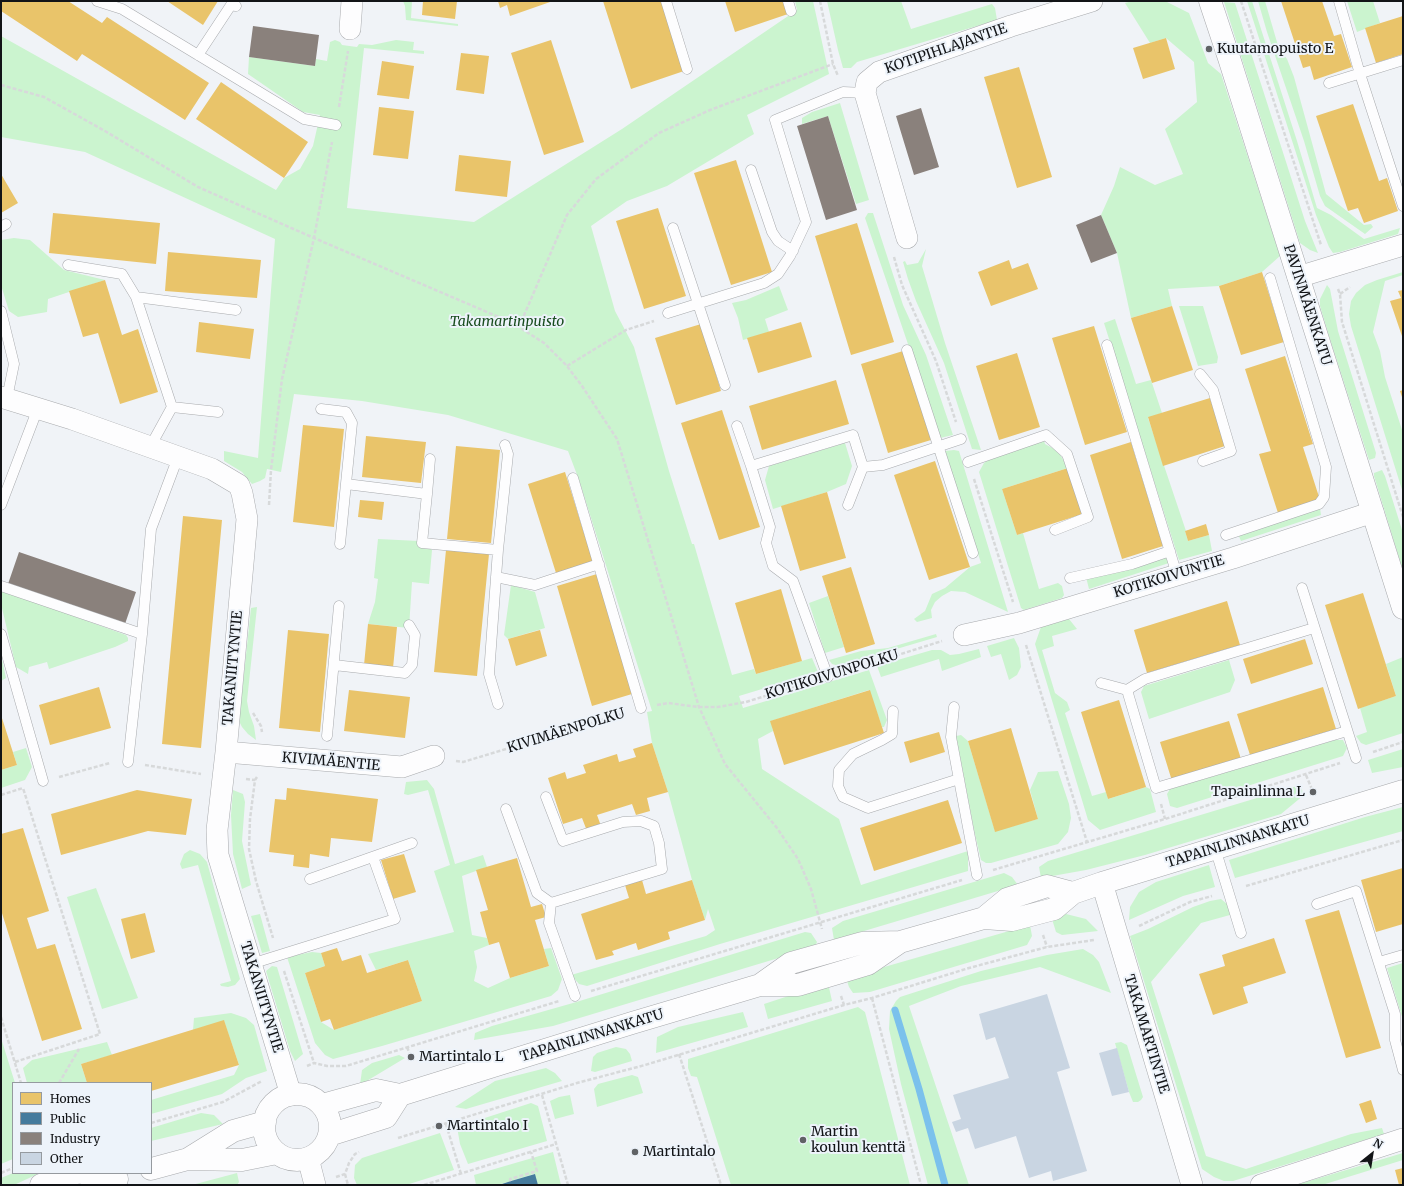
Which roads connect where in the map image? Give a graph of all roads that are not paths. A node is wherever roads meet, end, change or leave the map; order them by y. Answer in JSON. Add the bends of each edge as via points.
{"nodes":[{"id":1,"x":97,"y":1,"type":"edge"},
{"id":2,"x":352,"y":1,"type":"edge"},
{"id":3,"x":666,"y":1,"type":"edge"},
{"id":4,"x":1092,"y":1,"type":"edge"},
{"id":5,"x":1210,"y":1,"type":"edge"},
{"id":6,"x":1339,"y":1,"type":"edge"},
{"id":7,"x":233,"y":4,"type":"edge"},
{"id":8,"x":350,"y":29,"type":"road end"},
{"id":9,"x":198,"y":55,"type":"junction"},
{"id":10,"x":1403,"y":60,"type":"edge"},
{"id":11,"x":687,"y":69,"type":"dead end"},
{"id":12,"x":1360,"y":74,"type":"junction"},
{"id":13,"x":1330,"y":83,"type":"dead end"},
{"id":14,"x":865,"y":93,"type":"junction"},
{"id":15,"x":336,"y":125,"type":"road end"},
{"id":16,"x":752,"y":170,"type":"dead end"},
{"id":17,"x":1403,"y":206,"type":"edge"},
{"id":18,"x":673,"y":228,"type":"dead end"},
{"id":19,"x":907,"y":238,"type":"dead end"},
{"id":20,"x":1403,"y":245,"type":"edge"},
{"id":21,"x":793,"y":251,"type":"junction"},
{"id":22,"x":68,"y":265,"type":"dead end"},
{"id":23,"x":1298,"y":277,"type":"junction"},
{"id":24,"x":1270,"y":278,"type":"dead end"},
{"id":25,"x":136,"y":297,"type":"junction"},
{"id":26,"x":699,"y":304,"type":"junction"},
{"id":27,"x":236,"y":310,"type":"dead end"},
{"id":28,"x":1,"y":312,"type":"edge"},
{"id":29,"x":668,"y":313,"type":"road end"},
{"id":30,"x":1107,"y":345,"type":"dead end"},
{"id":31,"x":907,"y":350,"type":"dead end"},
{"id":32,"x":1200,"y":374,"type":"dead end"},
{"id":33,"x":726,"y":385,"type":"dead end"},
{"id":34,"x":4,"y":397,"type":"edge"},
{"id":35,"x":172,"y":407,"type":"junction"},
{"id":36,"x":38,"y":408,"type":"junction"},
{"id":37,"x":321,"y":409,"type":"dead end"},
{"id":38,"x":218,"y":412,"type":"dead end"},
{"id":39,"x":737,"y":426,"type":"dead end"},
{"id":40,"x":961,"y":439,"type":"dead end"},
{"id":41,"x":505,"y":445,"type":"dead end"},
{"id":42,"x":938,"y":446,"type":"junction"},
{"id":43,"x":150,"y":447,"type":"junction"},
{"id":44,"x":178,"y":457,"type":"junction"},
{"id":45,"x":430,"y":458,"type":"dead end"},
{"id":46,"x":1203,"y":461,"type":"dead end"},
{"id":47,"x":968,"y":462,"type":"dead end"},
{"id":48,"x":751,"y":466,"type":"junction"},
{"id":49,"x":863,"y":467,"type":"junction"},
{"id":50,"x":573,"y":478,"type":"dead end"},
{"id":51,"x":346,"y":484,"type":"junction"},
{"id":52,"x":426,"y":494,"type":"junction"},
{"id":53,"x":1,"y":505,"type":"edge"},
{"id":54,"x":848,"y":505,"type":"dead end"},
{"id":55,"x":1373,"y":512,"type":"junction"},
{"id":56,"x":1055,"y":530,"type":"dead end"},
{"id":57,"x":1226,"y":536,"type":"dead end"},
{"id":58,"x":340,"y":544,"type":"dead end"},
{"id":59,"x":498,"y":550,"type":"junction"},
{"id":60,"x":1170,"y":551,"type":"junction"},
{"id":61,"x":974,"y":553,"type":"dead end"},
{"id":62,"x":599,"y":564,"type":"junction"},
{"id":63,"x":1177,"y":575,"type":"junction"},
{"id":64,"x":496,"y":577,"type":"junction"},
{"id":65,"x":1070,"y":578,"type":"dead end"},
{"id":66,"x":1,"y":586,"type":"edge"},
{"id":67,"x":1302,"y":588,"type":"dead end"},
{"id":68,"x":339,"y":606,"type":"dead end"},
{"id":69,"x":1403,"y":608,"type":"edge"},
{"id":70,"x":409,"y":625,"type":"dead end"},
{"id":71,"x":1314,"y":628,"type":"junction"},
{"id":72,"x":1,"y":634,"type":"edge"},
{"id":73,"x":142,"y":634,"type":"junction"},
{"id":74,"x":964,"y":635,"type":"road end"},
{"id":75,"x":334,"y":665,"type":"junction"},
{"id":76,"x":828,"y":677,"type":"road end"},
{"id":77,"x":1101,"y":683,"type":"dead end"},
{"id":78,"x":1127,"y":690,"type":"junction"},
{"id":79,"x":498,"y":704,"type":"dead end"},
{"id":80,"x":954,"y":707,"type":"dead end"},
{"id":81,"x":641,"y":708,"type":"road end"},
{"id":82,"x":893,"y":711,"type":"dead end"},
{"id":83,"x":1347,"y":731,"type":"junction"},
{"id":84,"x":327,"y":736,"type":"dead end"},
{"id":85,"x":226,"y":752,"type":"junction"},
{"id":86,"x":434,"y":756,"type":"road end"},
{"id":87,"x":1356,"y":758,"type":"road end"},
{"id":88,"x":128,"y":762,"type":"dead end"},
{"id":89,"x":959,"y":779,"type":"junction"},
{"id":90,"x":43,"y":781,"type":"dead end"},
{"id":91,"x":1403,"y":791,"type":"edge"},
{"id":92,"x":546,"y":797,"type":"dead end"},
{"id":93,"x":506,"y":809,"type":"dead end"},
{"id":94,"x":412,"y":843,"type":"dead end"},
{"id":95,"x":1215,"y":848,"type":"junction"},
{"id":96,"x":373,"y":857,"type":"junction"},
{"id":97,"x":977,"y":875,"type":"road end"},
{"id":98,"x":310,"y":879,"type":"dead end"},
{"id":99,"x":1102,"y":883,"type":"junction"},
{"id":100,"x":551,"y":903,"type":"junction"},
{"id":101,"x":1317,"y":904,"type":"dead end"},
{"id":102,"x":1241,"y":933,"type":"dead end"},
{"id":103,"x":1403,"y":955,"type":"edge"},
{"id":104,"x":1379,"y":962,"type":"junction"},
{"id":105,"x":251,"y":964,"type":"junction"},
{"id":106,"x":575,"y":996,"type":"road end"},
{"id":107,"x":1403,"y":1070,"type":"edge"},
{"id":108,"x":291,"y":1095,"type":"junction"},
{"id":109,"x":400,"y":1095,"type":"junction"},
{"id":110,"x":322,"y":1105,"type":"junction"},
{"id":111,"x":265,"y":1122,"type":"junction"},
{"id":112,"x":329,"y":1134,"type":"junction"},
{"id":113,"x":1403,"y":1139,"type":"edge"},
{"id":114,"x":277,"y":1153,"type":"junction"},
{"id":115,"x":308,"y":1158,"type":"junction"},
{"id":116,"x":188,"y":1159,"type":"junction"},
{"id":117,"x":152,"y":1169,"type":"edge"},
{"id":118,"x":73,"y":1174,"type":"edge"},
{"id":119,"x":85,"y":1174,"type":"edge"},
{"id":120,"x":135,"y":1174,"type":"edge"},
{"id":121,"x":113,"y":1182,"type":"edge"},
{"id":122,"x":315,"y":1184,"type":"edge"},
{"id":123,"x":41,"y":1185,"type":"edge"},
{"id":124,"x":1192,"y":1185,"type":"edge"},
{"id":125,"x":1261,"y":1185,"type":"edge"}],
"edges":[{"from":1,"to":9,"type":"lane","via":[[122,9]]},
{"from":2,"to":8,"type":"street"},
{"from":3,"to":11,"type":"lane"},
{"from":4,"to":14,"type":"street","name":"KOTIPIHLAJANTIE","via":[[878,72],[867,82]]},
{"from":5,"to":23,"type":"street","name":"PAVINMÄENKATU"},
{"from":6,"to":12,"type":"lane"},
{"from":7,"to":9,"type":"lane"},
{"from":9,"to":15,"type":"lane","via":[[304,119]]},
{"from":10,"to":12,"type":"lane"},
{"from":12,"to":13,"type":"lane"},
{"from":12,"to":17,"type":"lane"},
{"from":14,"to":19,"type":"street"},
{"from":14,"to":21,"type":"lane","via":[[843,92],[775,120],[806,222]]},
{"from":16,"to":21,"type":"lane","via":[[772,232],[778,241]]},
{"from":18,"to":26,"type":"lane"},
{"from":20,"to":23,"type":"street"},
{"from":21,"to":26,"type":"lane","via":[[778,274],[764,283]]},
{"from":22,"to":25,"type":"lane","via":[[122,274]]},
{"from":23,"to":55,"type":"street","name":"PAVINMÄENKATU"},
{"from":24,"to":57,"type":"lane","via":[[1326,467],[1324,497],[1319,504]]},
{"from":25,"to":27,"type":"lane"},
{"from":25,"to":35,"type":"lane"},
{"from":26,"to":29,"type":"lane"},
{"from":26,"to":33,"type":"lane"},
{"from":28,"to":34,"type":"lane","via":[[14,364]]},
{"from":30,"to":60,"type":"lane"},
{"from":31,"to":42,"type":"lane"},
{"from":32,"to":46,"type":"lane","via":[[1213,390],[1231,451]]},
{"from":34,"to":36,"type":"street","name":"TAKANIITYNTIE"},
{"from":35,"to":38,"type":"lane"},
{"from":35,"to":43,"type":"lane"},
{"from":36,"to":43,"type":"street","name":"TAKANIITYNTIE"},
{"from":36,"to":53,"type":"lane"},
{"from":37,"to":51,"type":"lane","via":[[346,412],[352,423]]},
{"from":39,"to":48,"type":"lane"},
{"from":40,"to":42,"type":"lane"},
{"from":41,"to":59,"type":"lane","via":[[508,454]]},
{"from":42,"to":49,"type":"lane","via":[[883,466]]},
{"from":42,"to":61,"type":"lane"},
{"from":43,"to":44,"type":"street","name":"TAKANIITYNTIE"},
{"from":44,"to":73,"type":"lane","via":[[151,529]]},
{"from":44,"to":85,"type":"street","name":"TAKANIITYNTIE","via":[[212,469],[238,485],[247,519]]},
{"from":45,"to":52,"type":"lane"},
{"from":47,"to":56,"type":"lane","via":[[1046,435],[1067,454],[1088,517]]},
{"from":48,"to":49,"type":"lane","via":[[853,435]]},
{"from":48,"to":76,"type":"lane","via":[[770,527],[766,543],[774,566],[793,581]]},
{"from":49,"to":54,"type":"lane"},
{"from":50,"to":62,"type":"lane"},
{"from":51,"to":52,"type":"lane"},
{"from":51,"to":58,"type":"lane"},
{"from":52,"to":59,"type":"lane","via":[[422,544]]},
{"from":55,"to":63,"type":"street","name":"KOTIKOIVUNTIE"},
{"from":55,"to":69,"type":"street","name":"PAVINMÄENKATU"},
{"from":59,"to":64,"type":"lane"},
{"from":60,"to":63,"type":"lane"},
{"from":60,"to":65,"type":"lane","via":[[1132,564]]},
{"from":62,"to":64,"type":"lane","via":[[535,585]]},
{"from":62,"to":81,"type":"lane"},
{"from":63,"to":74,"type":"street","name":"KOTIKOIVUNTIE","via":[[1020,623]]},
{"from":64,"to":79,"type":"lane","via":[[489,674]]},
{"from":66,"to":73,"type":"lane"},
{"from":67,"to":71,"type":"lane"},
{"from":68,"to":75,"type":"lane"},
{"from":70,"to":75,"type":"lane","via":[[415,635],[412,665],[405,673]]},
{"from":71,"to":78,"type":"lane","via":[[1145,679]]},
{"from":71,"to":83,"type":"lane"},
{"from":72,"to":90,"type":"lane"},
{"from":73,"to":88,"type":"lane"},
{"from":75,"to":84,"type":"lane"},
{"from":77,"to":78,"type":"lane"},
{"from":78,"to":83,"type":"lane","via":[[1156,788]]},
{"from":80,"to":89,"type":"lane","via":[[951,737]]},
{"from":82,"to":89,"type":"lane","via":[[892,734],[853,754],[838,770],[838,786],[843,797],[868,808]]},
{"from":83,"to":87,"type":"lane"},
{"from":85,"to":86,"type":"street","name":"KIVIMÄENTIE","via":[[402,767]]},
{"from":85,"to":105,"type":"street","name":"TAKANIITYNTIE","via":[[217,830],[218,855]]},
{"from":89,"to":97,"type":"lane"},
{"from":91,"to":95,"type":"street","name":"TAPAINLINNANKATU"},
{"from":92,"to":100,"type":"lane","via":[[563,841],[623,822],[641,821],[654,826],[662,869]]},
{"from":93,"to":100,"type":"lane","via":[[537,893]]},
{"from":94,"to":96,"type":"lane"},
{"from":95,"to":99,"type":"street","name":"TAPAINLINNANKATU"},
{"from":95,"to":102,"type":"lane"},
{"from":96,"to":98,"type":"lane"},
{"from":96,"to":105,"type":"lane","via":[[395,919]]},
{"from":99,"to":109,"type":"street","name":"TAPAINLINNANKATU","via":[[1073,893],[1054,909],[1012,920],[984,918],[900,942],[868,964],[842,972],[798,985],[760,985]]},
{"from":99,"to":124,"type":"street","name":"TAKAMARTINTIE"},
{"from":100,"to":106,"type":"lane","via":[[550,923]]},
{"from":101,"to":104,"type":"lane","via":[[1356,891]]},
{"from":103,"to":104,"type":"lane"},
{"from":104,"to":107,"type":"lane","via":[[1395,1014],[1395,1040]]},
{"from":105,"to":108,"type":"street","name":"TAKANIITYNTIE"},
{"from":108,"to":110,"type":"street","via":[[308,1096]]},
{"from":108,"to":111,"type":"street","via":[[274,1104]]},
{"from":109,"to":110,"type":"street","name":"TAPAINLINNANKATU","via":[[376,1090]]},
{"from":109,"to":112,"type":"street","via":[[386,1117]]},
{"from":110,"to":112,"type":"street","via":[[330,1124]]},
{"from":111,"to":114,"type":"street","via":[[267,1139]]},
{"from":111,"to":116,"type":"street","via":[[233,1131]]},
{"from":112,"to":115,"type":"street","via":[[318,1153]]},
{"from":113,"to":125,"type":"street"},
{"from":114,"to":115,"type":"street","via":[[298,1160]]},
{"from":114,"to":116,"type":"street","via":[[242,1160]]},
{"from":115,"to":122,"type":"street"},
{"from":116,"to":117,"type":"street"},
{"from":118,"to":123,"type":"street"},
{"from":119,"to":121,"type":"street"},
{"from":120,"to":121,"type":"street"}]}
